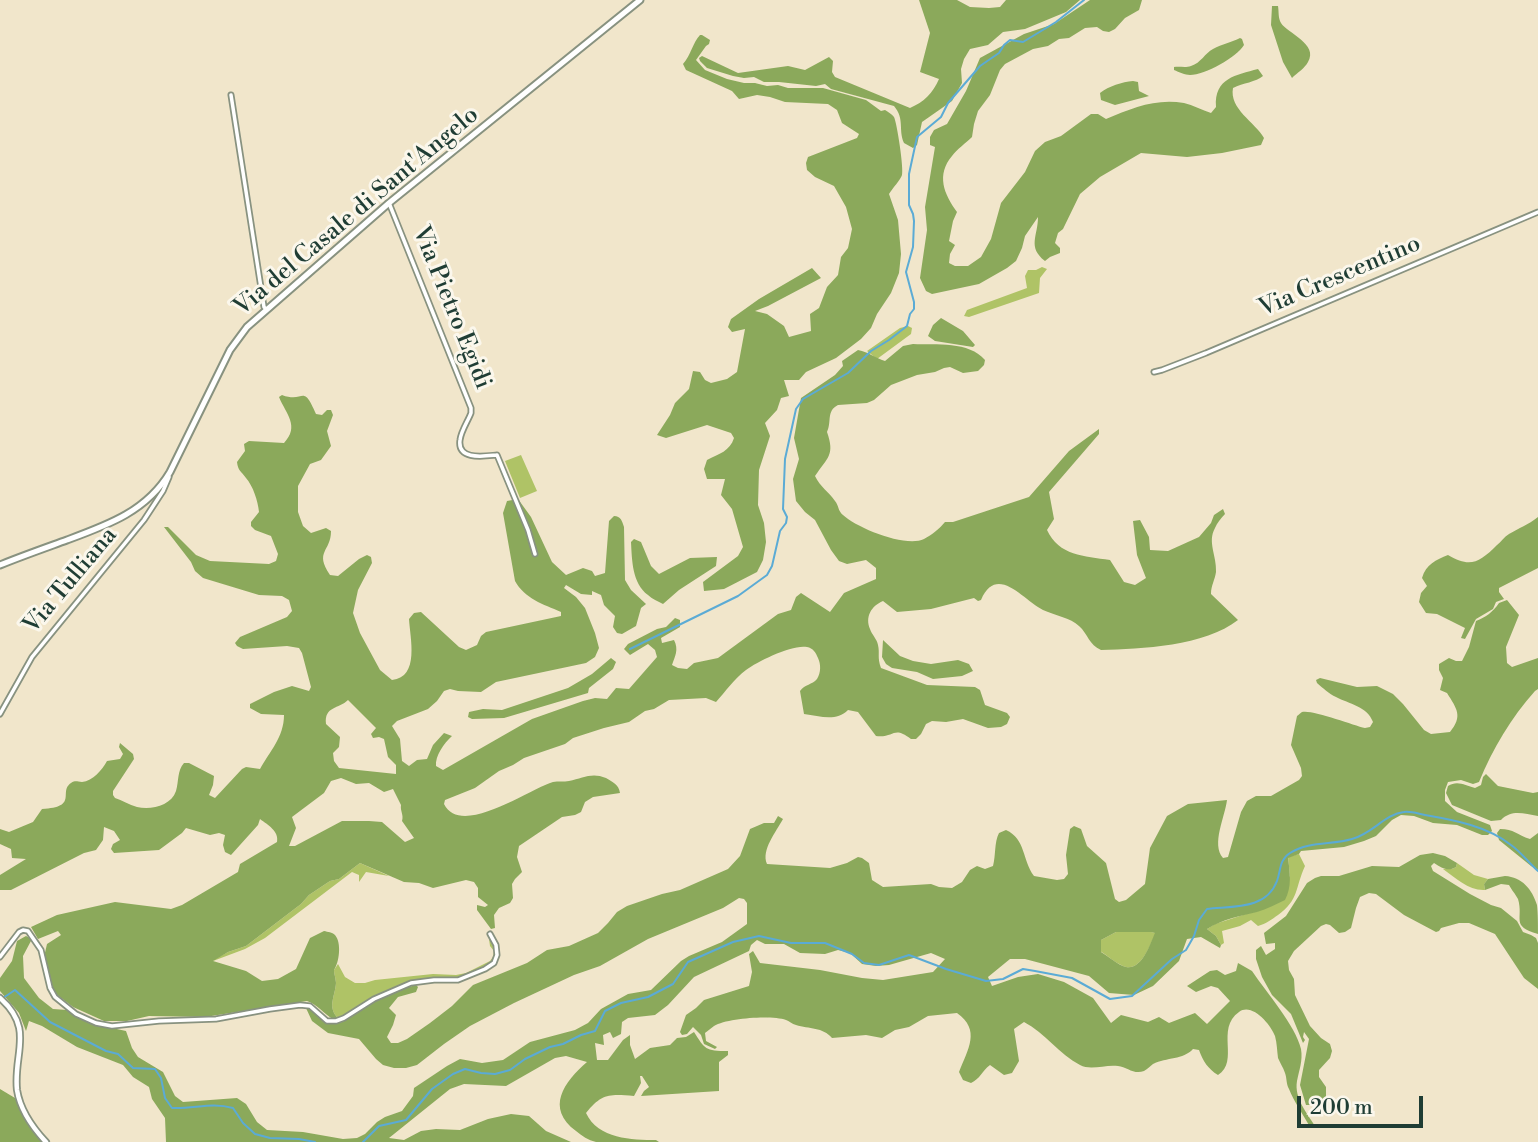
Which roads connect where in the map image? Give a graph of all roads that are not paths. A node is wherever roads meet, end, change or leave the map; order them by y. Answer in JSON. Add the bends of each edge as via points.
{"nodes":[{"id":1,"x":640,"y":0,"type":"edge"},
{"id":2,"x":231,"y":95,"type":"dead end"},
{"id":3,"x":389,"y":204,"type":"junction"},
{"id":4,"x":1538,"y":212,"type":"edge"},
{"id":5,"x":266,"y":309,"type":"junction"},
{"id":6,"x":1154,"y":372,"type":"dead end"},
{"id":7,"x":170,"y":472,"type":"junction"},
{"id":8,"x":535,"y":554,"type":"dead end"},
{"id":9,"x":0,"y":565,"type":"edge"},
{"id":10,"x":0,"y":714,"type":"edge"},
{"id":11,"x":490,"y":934,"type":"dead end"},
{"id":12,"x":0,"y":957,"type":"edge"},
{"id":13,"x":0,"y":998,"type":"edge"},
{"id":14,"x":46,"y":1142,"type":"edge"}],
"edges":[{"from":1,"to":3,"type":"main road","name":"Via del Casale di Sant'Angelo"},
{"from":2,"to":5,"type":"street"},
{"from":3,"to":5,"type":"main road","name":"Via del Casale di Sant'Angelo"},
{"from":3,"to":8,"type":"street","name":"Via Pietro Egidi","via":[[471,405],[460,445],[471,456],[497,455]]},
{"from":4,"to":6,"type":"street","name":"Via Crescentino"},
{"from":5,"to":7,"type":"main road","name":"Via del Casale di Sant'Angelo","via":[[230,350]]},
{"from":7,"to":9,"type":"main road","name":"Via del Casale di Sant'Angelo","via":[[148,500],[125,516]]},
{"from":7,"to":10,"type":"street","name":"Via Tulliana","via":[[144,520],[32,657]]},
{"from":11,"to":12,"type":"street","via":[[498,956],[485,969],[461,979],[411,984],[331,1022],[310,1006],[298,1005],[216,1019],[103,1025],[76,1014],[55,997],[40,950],[28,931],[17,933]]},
{"from":13,"to":14,"type":"street","via":[[20,1028],[20,1102]]}]}
